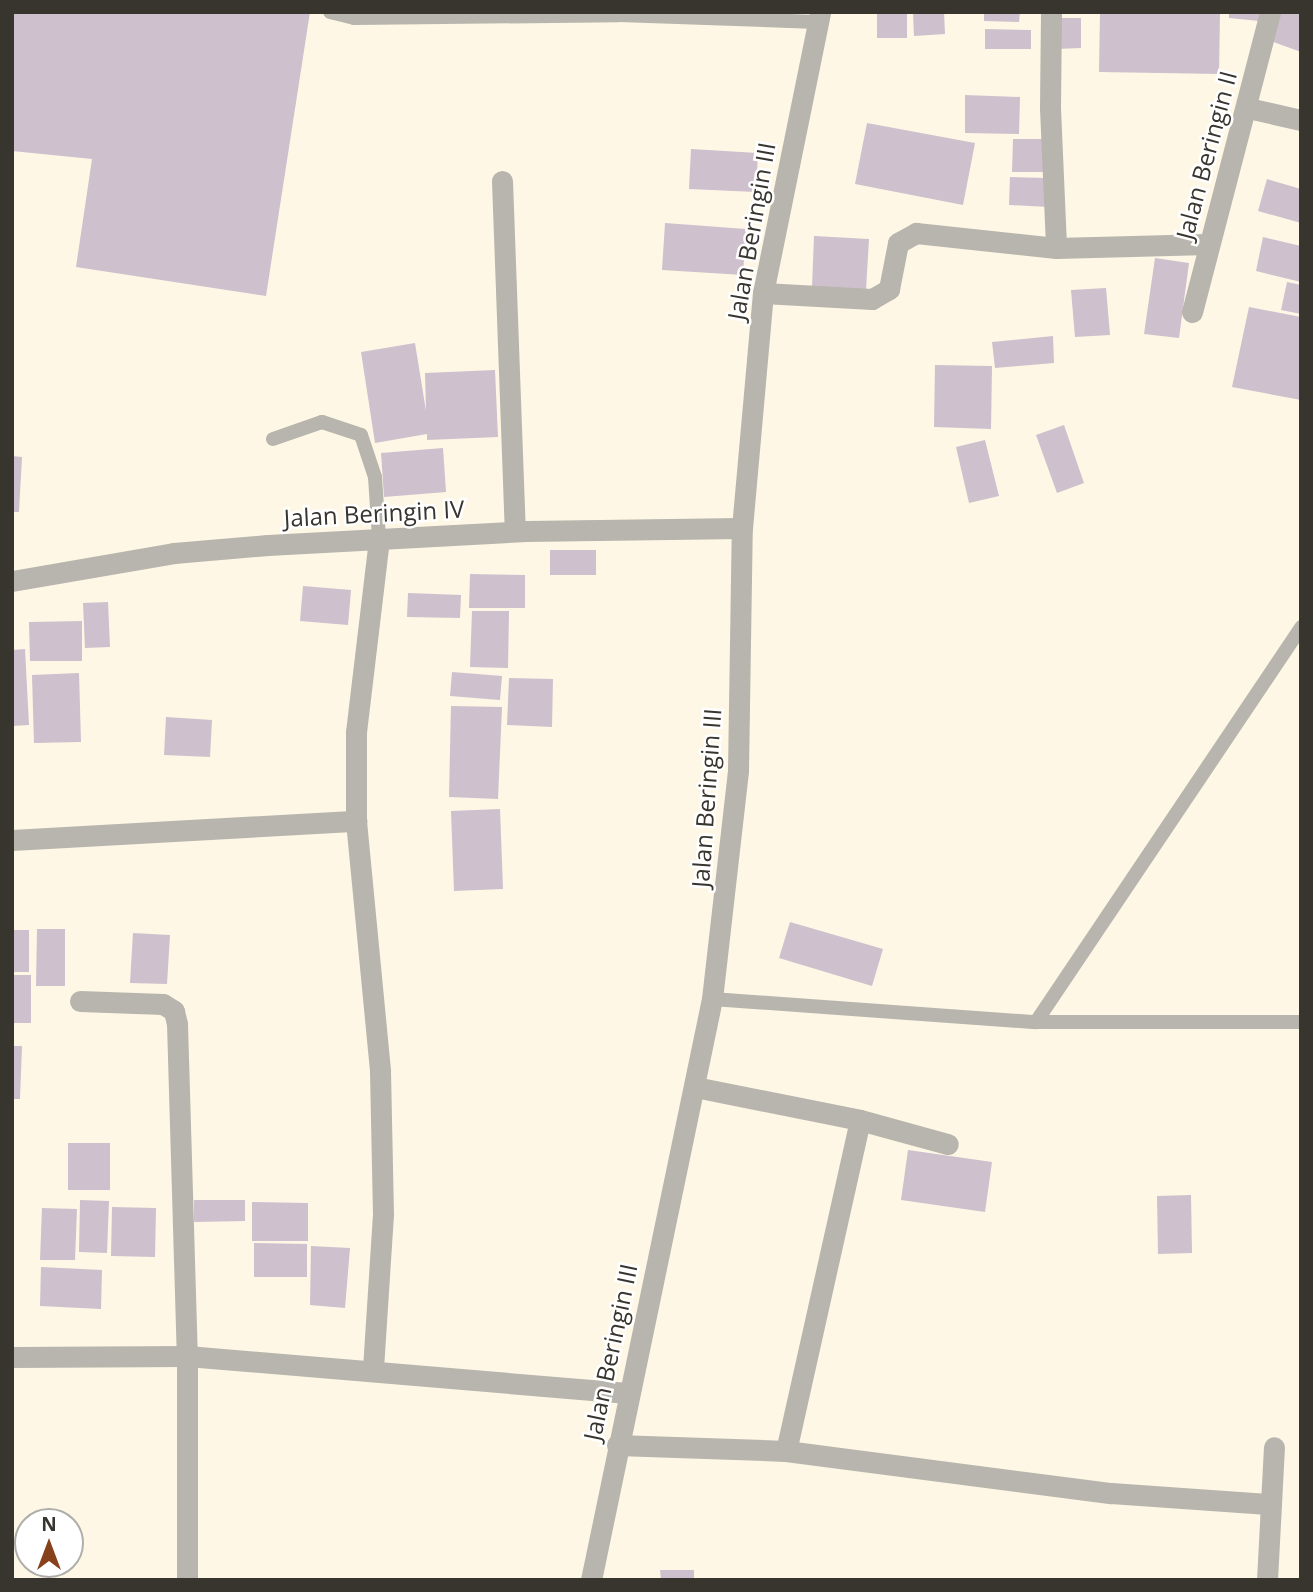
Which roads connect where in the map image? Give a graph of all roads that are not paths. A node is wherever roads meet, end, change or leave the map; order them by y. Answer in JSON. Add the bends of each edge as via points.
{"nodes":[{"id":1,"x":330,"y":12,"type":"edge"},
{"id":2,"x":1051,"y":12,"type":"edge"},
{"id":3,"x":1270,"y":12,"type":"edge"},
{"id":4,"x":819,"y":17,"type":"edge"},
{"id":5,"x":1248,"y":108,"type":"junction"},
{"id":6,"x":1301,"y":120,"type":"edge"},
{"id":7,"x":502,"y":181,"type":"dead end"},
{"id":8,"x":1208,"y":244,"type":"junction"},
{"id":9,"x":1056,"y":248,"type":"junction"},
{"id":10,"x":763,"y":293,"type":"junction"},
{"id":11,"x":1192,"y":312,"type":"dead end"},
{"id":12,"x":273,"y":439,"type":"dead end"},
{"id":13,"x":742,"y":528,"type":"junction"},
{"id":14,"x":515,"y":531,"type":"junction"},
{"id":15,"x":379,"y":538,"type":"junction"},
{"id":16,"x":12,"y":581,"type":"edge"},
{"id":17,"x":1301,"y":627,"type":"edge"},
{"id":18,"x":356,"y":821,"type":"junction"},
{"id":19,"x":12,"y":840,"type":"edge"},
{"id":20,"x":712,"y":999,"type":"junction"},
{"id":21,"x":80,"y":1001,"type":"dead end"},
{"id":22,"x":1036,"y":1022,"type":"junction"},
{"id":23,"x":1301,"y":1022,"type":"edge"},
{"id":24,"x":695,"y":1087,"type":"junction"},
{"id":25,"x":860,"y":1119,"type":"junction"},
{"id":26,"x":948,"y":1144,"type":"dead end"},
{"id":27,"x":187,"y":1356,"type":"junction"},
{"id":28,"x":12,"y":1357,"type":"edge"},
{"id":29,"x":373,"y":1370,"type":"junction"},
{"id":30,"x":627,"y":1393,"type":"junction"},
{"id":31,"x":617,"y":1445,"type":"junction"},
{"id":32,"x":1274,"y":1447,"type":"dead end"},
{"id":33,"x":786,"y":1451,"type":"junction"},
{"id":34,"x":1268,"y":1504,"type":"junction"},
{"id":35,"x":187,"y":1580,"type":"edge"},
{"id":36,"x":591,"y":1580,"type":"edge"},
{"id":37,"x":1267,"y":1580,"type":"edge"}],
"edges":[{"from":1,"to":4,"type":"lane","via":[[354,18]]},
{"from":2,"to":9,"type":"street"},
{"from":3,"to":5,"type":"street","name":"Jalan Beringin II"},
{"from":4,"to":10,"type":"street","name":"Jalan Beringin III"},
{"from":5,"to":6,"type":"street"},
{"from":5,"to":8,"type":"street","name":"Jalan Beringin II"},
{"from":7,"to":14,"type":"street"},
{"from":8,"to":9,"type":"street"},
{"from":8,"to":11,"type":"street","name":"Jalan Beringin II"},
{"from":9,"to":10,"type":"street","via":[[916,233],[900,239],[888,289],[872,299]]},
{"from":10,"to":13,"type":"street","name":"Jalan Beringin III"},
{"from":12,"to":15,"type":"lane","via":[[322,422],[360,435],[375,477]]},
{"from":13,"to":14,"type":"street","name":"Jalan Beringin IV"},
{"from":13,"to":20,"type":"street","name":"Jalan Beringin III","via":[[738,770]]},
{"from":14,"to":15,"type":"street","name":"Jalan Beringin IV"},
{"from":15,"to":16,"type":"street","name":"Jalan Beringin IV","via":[[174,553]]},
{"from":15,"to":18,"type":"street","via":[[356,732]]},
{"from":17,"to":22,"type":"lane"},
{"from":18,"to":19,"type":"street"},
{"from":18,"to":29,"type":"street","via":[[380,1071],[383,1214]]},
{"from":20,"to":22,"type":"lane"},
{"from":20,"to":24,"type":"street","name":"Jalan Beringin III"},
{"from":21,"to":27,"type":"street","via":[[163,1004],[174,1011]]},
{"from":22,"to":23,"type":"lane"},
{"from":24,"to":25,"type":"street"},
{"from":24,"to":30,"type":"street","name":"Jalan Beringin III"},
{"from":25,"to":26,"type":"street"},
{"from":25,"to":33,"type":"street"},
{"from":27,"to":28,"type":"street"},
{"from":27,"to":29,"type":"street"},
{"from":27,"to":35,"type":"street"},
{"from":29,"to":30,"type":"street"},
{"from":30,"to":31,"type":"street","name":"Jalan Beringin III"},
{"from":31,"to":33,"type":"street"},
{"from":31,"to":36,"type":"street","name":"Jalan Beringin III"},
{"from":32,"to":34,"type":"street"},
{"from":33,"to":34,"type":"street","via":[[1111,1493]]},
{"from":34,"to":37,"type":"street"}]}
